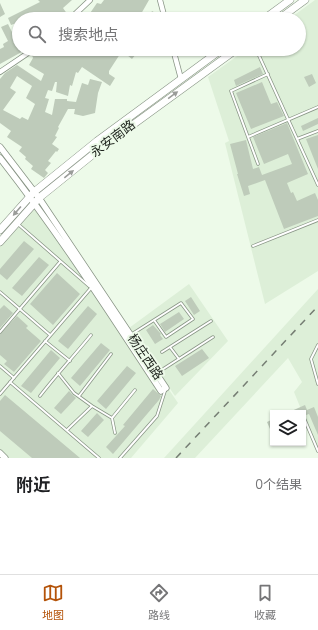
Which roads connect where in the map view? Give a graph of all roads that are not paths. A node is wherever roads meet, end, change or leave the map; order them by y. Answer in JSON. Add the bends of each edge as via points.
{"nodes":[{"id":1,"x":90,"y":0,"type":"edge"},
{"id":2,"x":160,"y":0,"type":"edge"},
{"id":3,"x":290,"y":0,"type":"edge"},
{"id":4,"x":305,"y":0,"type":"edge"},
{"id":5,"x":77,"y":12,"type":"edge"},
{"id":6,"x":163,"y":12,"type":"edge"},
{"id":7,"x":274,"y":12,"type":"edge"},
{"id":8,"x":289,"y":12,"type":"edge"},
{"id":9,"x":24,"y":56,"type":"edge"},
{"id":10,"x":175,"y":56,"type":"edge"},
{"id":11,"x":212,"y":56,"type":"edge"},
{"id":12,"x":227,"y":56,"type":"edge"},
{"id":13,"x":259,"y":56,"type":"edge"},
{"id":14,"x":0,"y":72,"type":"edge"},
{"id":15,"x":268,"y":74,"type":"junction"},
{"id":16,"x":181,"y":79,"type":"junction"},
{"id":17,"x":318,"y":107,"type":"edge"},
{"id":18,"x":288,"y":120,"type":"junction"},
{"id":19,"x":318,"y":131,"type":"edge"},
{"id":20,"x":248,"y":136,"type":"junction"},
{"id":21,"x":297,"y":139,"type":"junction"},
{"id":22,"x":0,"y":147,"type":"edge"},
{"id":23,"x":0,"y":158,"type":"edge"},
{"id":24,"x":258,"y":164,"type":"dead end"},
{"id":25,"x":318,"y":186,"type":"edge"},
{"id":26,"x":32,"y":194,"type":"junction"},
{"id":27,"x":37,"y":201,"type":"junction"},
{"id":28,"x":318,"y":220,"type":"edge"},
{"id":29,"x":17,"y":223,"type":"junction"},
{"id":30,"x":0,"y":230,"type":"edge"},
{"id":31,"x":0,"y":242,"type":"edge"},
{"id":32,"x":253,"y":246,"type":"dead end"},
{"id":33,"x":60,"y":261,"type":"junction"},
{"id":34,"x":93,"y":289,"type":"junction"},
{"id":35,"x":0,"y":292,"type":"edge"},
{"id":36,"x":20,"y":309,"type":"junction"},
{"id":37,"x":154,"y":320,"type":"junction"},
{"id":38,"x":210,"y":320,"type":"dead end"},
{"id":39,"x":0,"y":332,"type":"edge"},
{"id":40,"x":50,"y":335,"type":"junction"},
{"id":41,"x":91,"y":335,"type":"dead end"},
{"id":42,"x":131,"y":335,"type":"junction"},
{"id":43,"x":213,"y":337,"type":"dead end"},
{"id":44,"x":45,"y":341,"type":"junction"},
{"id":45,"x":318,"y":344,"type":"edge"},
{"id":46,"x":170,"y":347,"type":"junction"},
{"id":47,"x":162,"y":352,"type":"dead end"},
{"id":48,"x":111,"y":354,"type":"dead end"},
{"id":49,"x":179,"y":359,"type":"junction"},
{"id":50,"x":70,"y":361,"type":"junction"},
{"id":51,"x":0,"y":366,"type":"edge"},
{"id":52,"x":58,"y":372,"type":"junction"},
{"id":53,"x":156,"y":374,"type":"junction"},
{"id":54,"x":14,"y":378,"type":"junction"},
{"id":55,"x":10,"y":382,"type":"junction"},
{"id":56,"x":318,"y":384,"type":"edge"},
{"id":57,"x":166,"y":388,"type":"junction"},
{"id":58,"x":135,"y":390,"type":"dead end"},
{"id":59,"x":0,"y":394,"type":"edge"},
{"id":60,"x":40,"y":396,"type":"dead end"},
{"id":61,"x":79,"y":396,"type":"junction"},
{"id":62,"x":92,"y":406,"type":"junction"},
{"id":63,"x":112,"y":418,"type":"junction"},
{"id":64,"x":306,"y":423,"type":"edge"},
{"id":65,"x":67,"y":430,"type":"junction"},
{"id":66,"x":115,"y":433,"type":"dead end"},
{"id":67,"x":318,"y":451,"type":"edge"},
{"id":68,"x":0,"y":453,"type":"edge"},
{"id":69,"x":5,"y":458,"type":"edge"},
{"id":70,"x":98,"y":458,"type":"edge"},
{"id":71,"x":120,"y":458,"type":"edge"}],
"edges":[{"from":1,"to":5,"type":"street"},
{"from":2,"to":6,"type":"street"},
{"from":3,"to":7,"type":"main road"},
{"from":4,"to":8,"type":"main road"},
{"from":9,"to":14,"type":"street"},
{"from":10,"to":16,"type":"street"},
{"from":11,"to":16,"type":"main road","name":"永安南路"},
{"from":27,"to":12,"type":"main road","name":"永安南路","one_way":true,"via":[[101,148]]},
{"from":13,"to":15,"type":"lane"},
{"from":15,"to":18,"type":"lane"},
{"from":15,"to":20,"type":"lane","via":[[231,91]]},
{"from":16,"to":26,"type":"main road","name":"永安南路","via":[[97,141]]},
{"from":17,"to":18,"type":"lane"},
{"from":18,"to":20,"type":"lane"},
{"from":18,"to":21,"type":"lane"},
{"from":19,"to":21,"type":"lane"},
{"from":20,"to":24,"type":"lane"},
{"from":21,"to":25,"type":"lane"},
{"from":22,"to":26,"type":"street","name":"杨庄西路"},
{"from":23,"to":26,"type":"street","name":"杨庄西路"},
{"from":26,"to":27,"type":"street","name":"杨庄西路"},
{"from":26,"to":30,"type":"main road","name":"永安南路","one_way":true},
{"from":27,"to":29,"type":"main road","name":"永安南路"},
{"from":27,"to":34,"type":"street","name":"杨庄西路"},
{"from":27,"to":42,"type":"street","name":"杨庄西路"},
{"from":28,"to":32,"type":"lane"},
{"from":29,"to":31,"type":"main road","name":"永安南路"},
{"from":29,"to":33,"type":"lane"},
{"from":33,"to":34,"type":"lane"},
{"from":33,"to":36,"type":"lane"},
{"from":34,"to":40,"type":"lane"},
{"from":34,"to":57,"type":"street","name":"杨庄西路","via":[[161,391]]},
{"from":35,"to":36,"type":"lane"},
{"from":36,"to":39,"type":"lane"},
{"from":36,"to":40,"type":"lane"},
{"from":37,"to":37,"type":"lane","via":[[181,302],[193,320],[166,337]]},
{"from":37,"to":42,"type":"lane"},
{"from":38,"to":46,"type":"lane"},
{"from":40,"to":44,"type":"lane"},
{"from":41,"to":50,"type":"lane"},
{"from":42,"to":53,"type":"street","name":"杨庄西路"},
{"from":43,"to":49,"type":"lane"},
{"from":44,"to":50,"type":"lane"},
{"from":44,"to":54,"type":"lane"},
{"from":45,"to":56,"type":"lane","via":[[311,360]]},
{"from":46,"to":47,"type":"lane"},
{"from":46,"to":49,"type":"lane"},
{"from":48,"to":61,"type":"lane"},
{"from":49,"to":53,"type":"lane"},
{"from":50,"to":52,"type":"lane"},
{"from":51,"to":54,"type":"lane"},
{"from":52,"to":60,"type":"lane"},
{"from":52,"to":61,"type":"lane"},
{"from":53,"to":57,"type":"street","name":"杨庄西路"},
{"from":54,"to":55,"type":"lane"},
{"from":55,"to":59,"type":"lane"},
{"from":55,"to":65,"type":"lane"},
{"from":57,"to":71,"type":"lane","via":[[157,416]]},
{"from":58,"to":63,"type":"lane"},
{"from":61,"to":62,"type":"lane"},
{"from":62,"to":63,"type":"lane"},
{"from":62,"to":65,"type":"lane"},
{"from":63,"to":66,"type":"lane"},
{"from":64,"to":67,"type":"lane"},
{"from":65,"to":70,"type":"lane"},
{"from":68,"to":69,"type":"street"}]}
